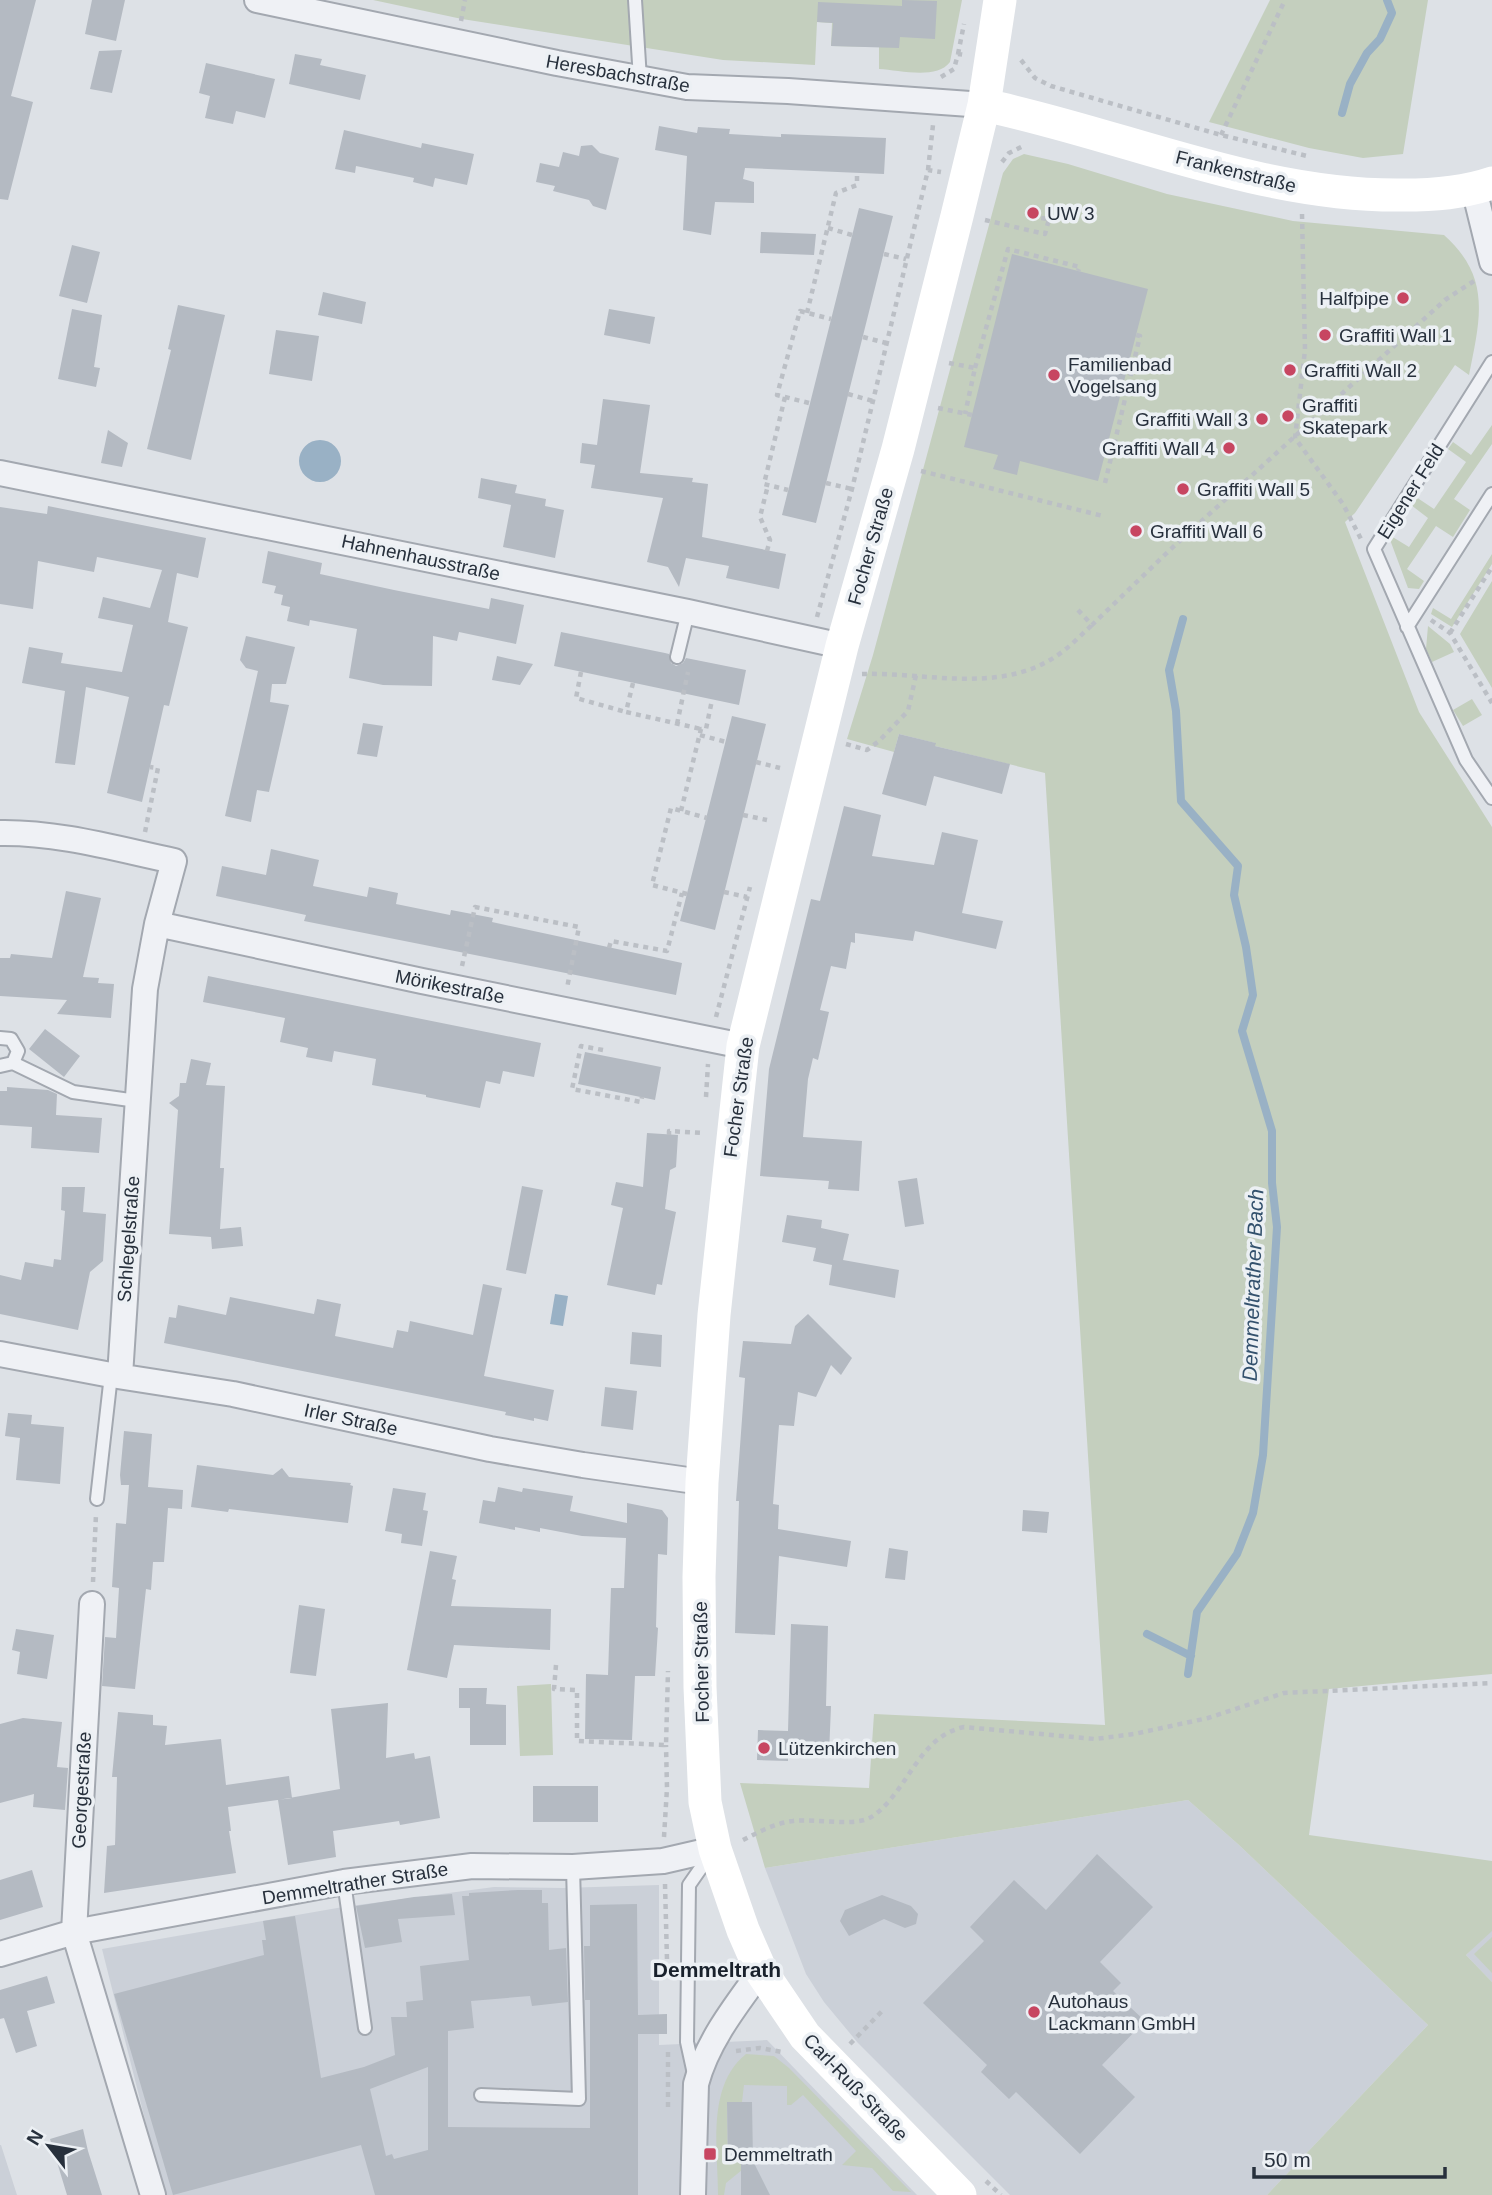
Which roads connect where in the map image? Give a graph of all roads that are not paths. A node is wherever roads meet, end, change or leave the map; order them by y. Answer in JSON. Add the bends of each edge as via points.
{"nodes":[{"id":1,"x":257,"y":0,"type":"edge"},
{"id":2,"x":635,"y":0,"type":"edge"},
{"id":3,"x":1000,"y":0,"type":"edge"},
{"id":4,"x":640,"y":79,"type":"junction"},
{"id":5,"x":984,"y":105,"type":"junction"},
{"id":6,"x":1483,"y":186,"type":"edge"},
{"id":7,"x":1488,"y":269,"type":"edge"},
{"id":8,"x":1492,"y":362,"type":"edge"},
{"id":9,"x":0,"y":472,"type":"edge"},
{"id":10,"x":1492,"y":494,"type":"edge"},
{"id":11,"x":688,"y":611,"type":"junction"},
{"id":12,"x":1407,"y":627,"type":"junction"},
{"id":13,"x":853,"y":654,"type":"junction"},
{"id":14,"x":677,"y":657,"type":"road end"},
{"id":15,"x":1492,"y":798,"type":"edge"},
{"id":16,"x":0,"y":832,"type":"edge"},
{"id":17,"x":157,"y":924,"type":"junction"},
{"id":18,"x":0,"y":1038,"type":"edge"},
{"id":19,"x":743,"y":1046,"type":"junction"},
{"id":20,"x":6,"y":1065,"type":"edge"},
{"id":21,"x":137,"y":1101,"type":"junction"},
{"id":22,"x":0,"y":1354,"type":"edge"},
{"id":23,"x":115,"y":1376,"type":"junction"},
{"id":24,"x":702,"y":1482,"type":"junction"},
{"id":25,"x":97,"y":1499,"type":"road end"},
{"id":26,"x":92,"y":1604,"type":"road end"},
{"id":27,"x":726,"y":1839,"type":"junction"},
{"id":28,"x":573,"y":1867,"type":"junction"},
{"id":29,"x":344,"y":1882,"type":"junction"},
{"id":30,"x":74,"y":1932,"type":"junction"},
{"id":31,"x":0,"y":1954,"type":"edge"},
{"id":32,"x":761,"y":1971,"type":"junction"},
{"id":33,"x":365,"y":2028,"type":"dead end"},
{"id":34,"x":696,"y":2084,"type":"junction"},
{"id":35,"x":481,"y":2095,"type":"dead end"},
{"id":36,"x":153,"y":2195,"type":"edge"},
{"id":37,"x":693,"y":2195,"type":"edge"},
{"id":38,"x":960,"y":2195,"type":"edge"}],
"edges":[{"from":1,"to":4,"type":"street","name":"Heresbachstraße"},
{"from":2,"to":4,"type":"lane"},
{"from":3,"to":5,"type":"main road","name":"Focher Straße"},
{"from":4,"to":5,"type":"street","name":"Heresbachstraße","via":[[687,87]]},
{"from":5,"to":6,"type":"main road","name":"Frankenstraße","via":[[1304,193],[1438,195]]},
{"from":5,"to":13,"type":"main road","name":"Focher Straße","via":[[898,449]]},
{"from":6,"to":7,"type":"street"},
{"from":8,"to":12,"type":"lane","name":"Eigener Feld","via":[[1368,547]]},
{"from":9,"to":11,"type":"street","name":"Hahnenhausstraße"},
{"from":10,"to":12,"type":"lane"},
{"from":11,"to":13,"type":"street","name":"Hahnenhausstraße"},
{"from":11,"to":14,"type":"lane"},
{"from":12,"to":15,"type":"lane","name":"Eigener Feld","via":[[1466,760]]},
{"from":13,"to":19,"type":"main road","name":"Focher Straße"},
{"from":16,"to":17,"type":"street","name":"Schlegelstraße","via":[[80,841],[174,861]]},
{"from":17,"to":19,"type":"street","name":"Mörikestraße"},
{"from":17,"to":21,"type":"street","name":"Schlegelstraße","via":[[145,989]]},
{"from":18,"to":20,"type":"lane","via":[[11,1039],[17,1046],[17,1055]]},
{"from":19,"to":24,"type":"main road","name":"Focher Straße","via":[[714,1315]]},
{"from":20,"to":21,"type":"lane","via":[[72,1092]]},
{"from":21,"to":23,"type":"street","name":"Schlegelstraße"},
{"from":22,"to":23,"type":"street","name":"Irler Straße"},
{"from":23,"to":24,"type":"street","name":"Irler Straße","via":[[233,1394],[503,1451]]},
{"from":23,"to":25,"type":"lane"},
{"from":24,"to":27,"type":"main road","name":"Focher Straße","via":[[700,1687],[705,1802]]},
{"from":26,"to":30,"type":"street","name":"Georgestraße"},
{"from":27,"to":28,"type":"street","name":"Demmeltrather Straße","via":[[663,1861]]},
{"from":27,"to":32,"type":"main road","name":"Focher Straße","via":[[743,1930]]},
{"from":27,"to":34,"type":"lane","via":[[689,1885],[687,2042]]},
{"from":28,"to":29,"type":"street","name":"Demmeltrather Straße","via":[[472,1866]]},
{"from":28,"to":35,"type":"lane","via":[[579,2099]]},
{"from":29,"to":30,"type":"street","name":"Demmeltrather Straße"},
{"from":29,"to":33,"type":"lane"},
{"from":30,"to":31,"type":"street","name":"Demmeltrather Straße"},
{"from":30,"to":36,"type":"street","name":"Georgestraße"},
{"from":32,"to":34,"type":"street","via":[[706,2054]]},
{"from":32,"to":38,"type":"main road","name":"Carl-Ruß-Straße","via":[[805,2036]]},
{"from":34,"to":37,"type":"street"}]}
